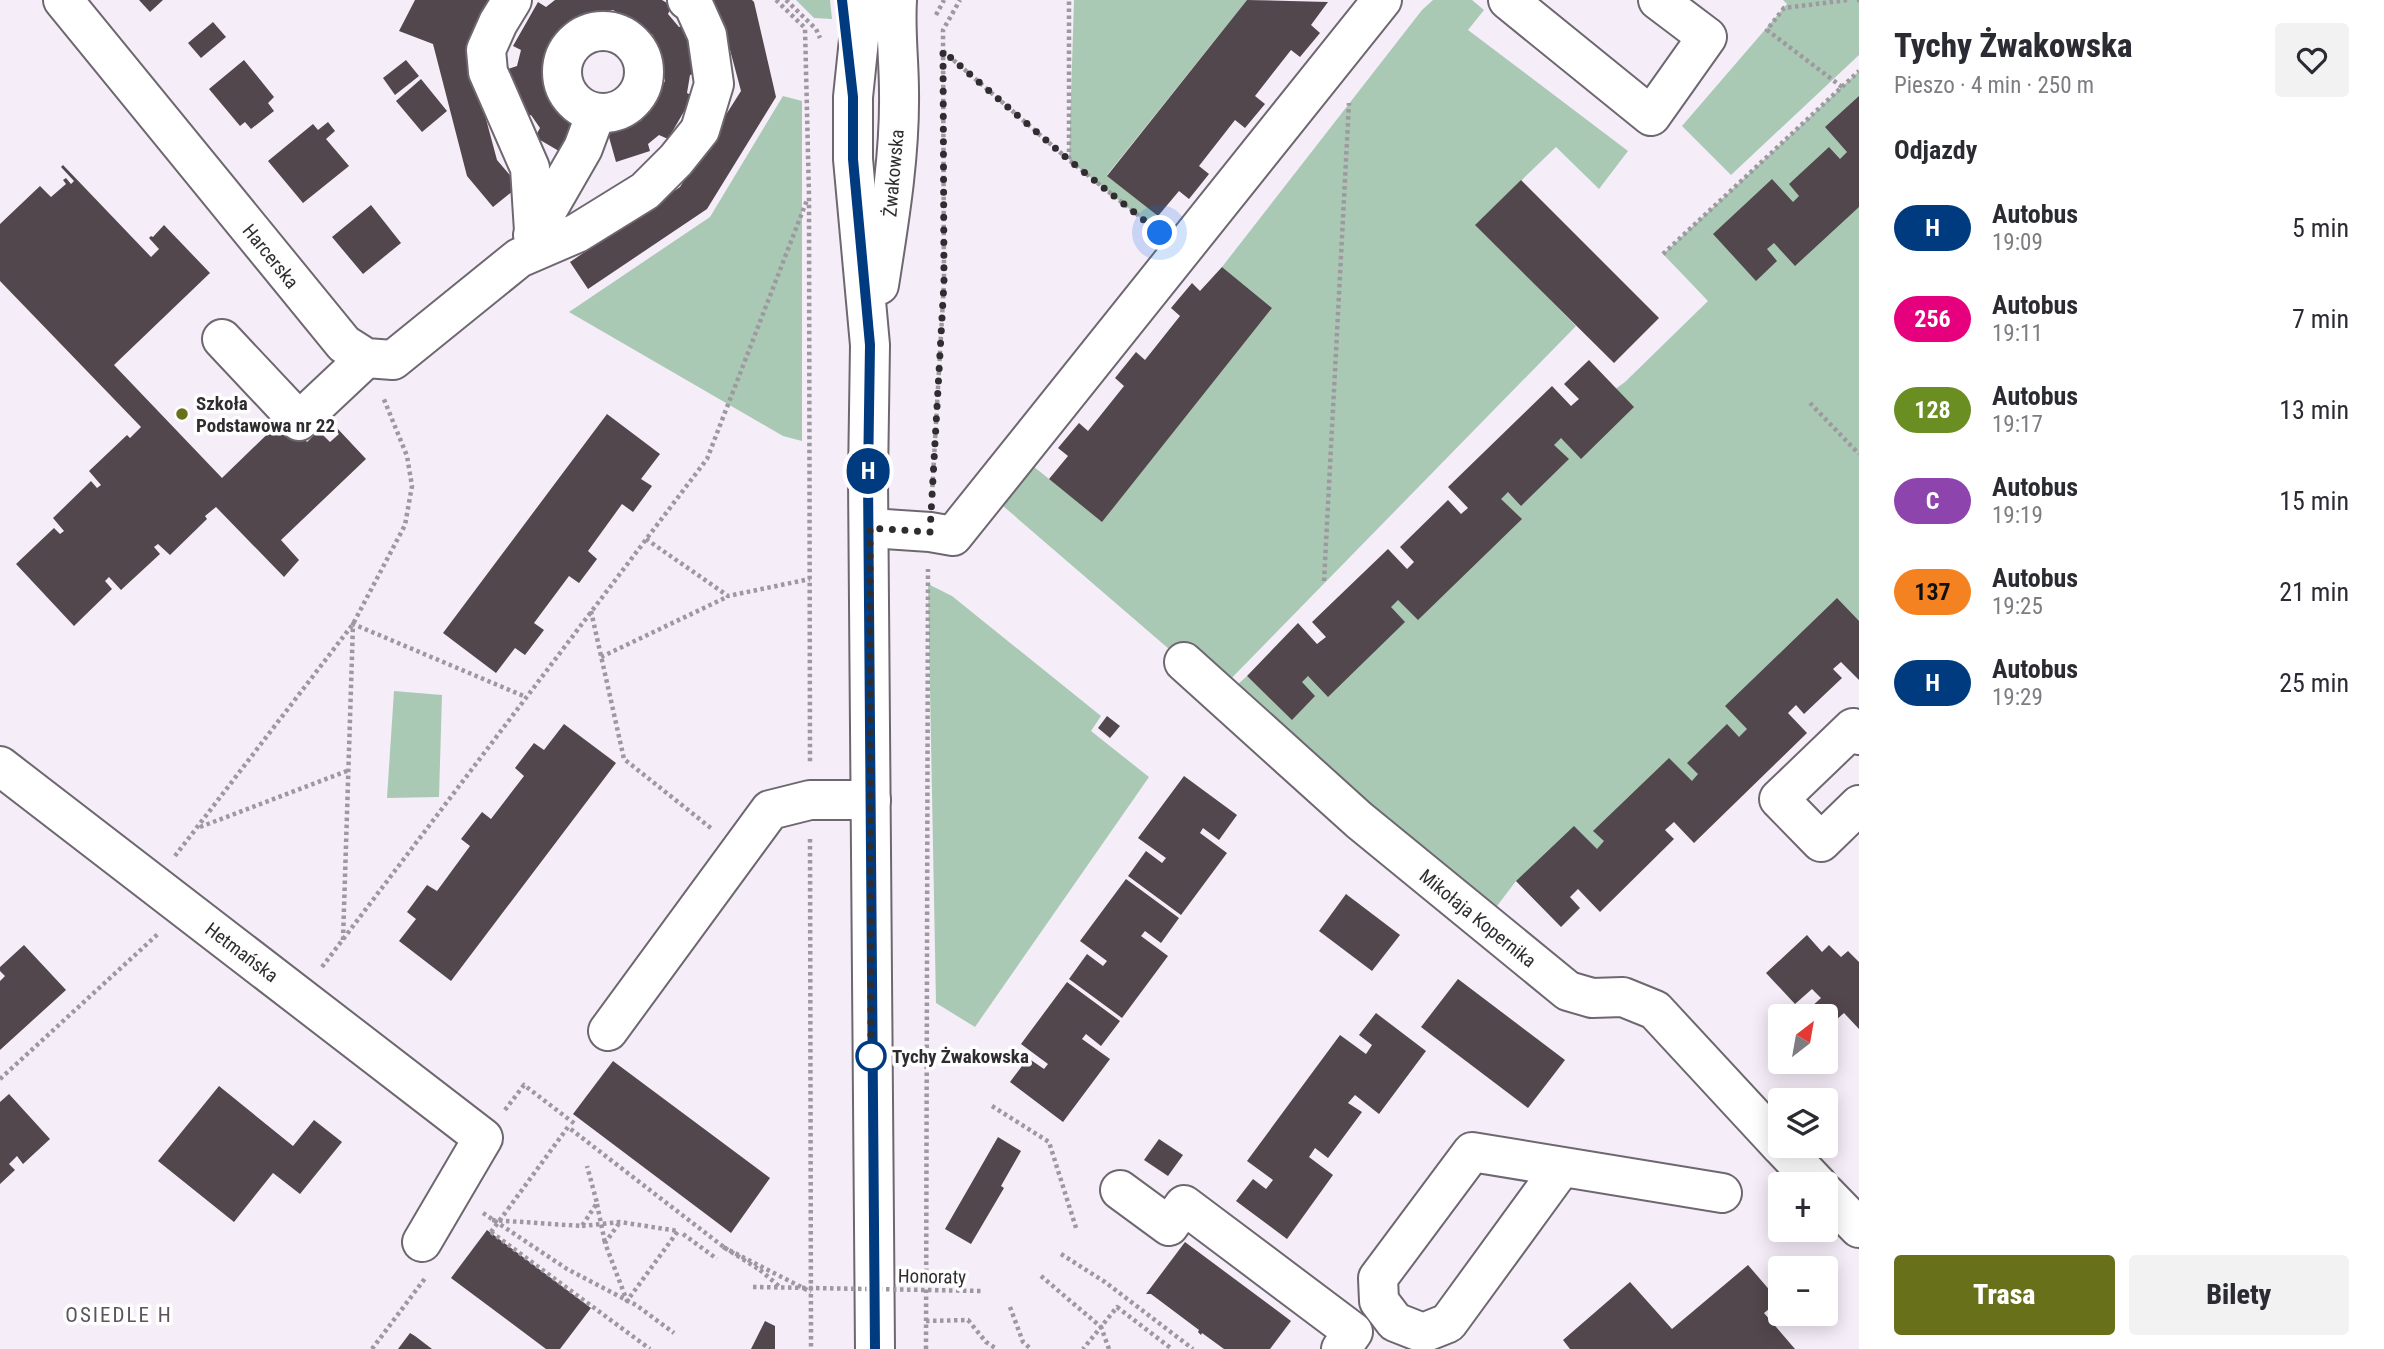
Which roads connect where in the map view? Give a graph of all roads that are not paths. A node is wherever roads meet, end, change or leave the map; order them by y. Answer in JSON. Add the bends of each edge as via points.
{"nodes":[{"id":1,"x":63,"y":0,"type":"edge"},
{"id":2,"x":512,"y":0,"type":"edge"},
{"id":3,"x":687,"y":0,"type":"edge"},
{"id":4,"x":842,"y":0,"type":"edge"},
{"id":5,"x":859,"y":0,"type":"edge"},
{"id":6,"x":897,"y":0,"type":"edge"},
{"id":7,"x":912,"y":0,"type":"edge"},
{"id":8,"x":1382,"y":0,"type":"edge"},
{"id":9,"x":1508,"y":0,"type":"edge"},
{"id":10,"x":1658,"y":0,"type":"edge"},
{"id":11,"x":899,"y":92,"type":"junction"},
{"id":12,"x":853,"y":97,"type":"junction"},
{"id":13,"x":596,"y":113,"type":"dead end"},
{"id":14,"x":527,"y":244,"type":"junction"},
{"id":15,"x":222,"y":339,"type":"dead end"},
{"id":16,"x":870,"y":345,"type":"junction"},
{"id":17,"x":366,"y":358,"type":"junction"},
{"id":18,"x":870,"y":528,"type":"junction"},
{"id":19,"x":1184,"y":662,"type":"dead end"},
{"id":20,"x":1859,"y":735,"type":"edge"},
{"id":21,"x":0,"y":766,"type":"edge"},
{"id":22,"x":871,"y":800,"type":"junction"},
{"id":23,"x":1859,"y":805,"type":"edge"},
{"id":24,"x":608,"y":1031,"type":"dead end"},
{"id":25,"x":1768,"y":1132,"type":"edge"},
{"id":26,"x":1792,"y":1158,"type":"edge"},
{"id":27,"x":1560,"y":1168,"type":"junction"},
{"id":28,"x":1806,"y":1172,"type":"edge"},
{"id":29,"x":1120,"y":1190,"type":"dead end"},
{"id":30,"x":1721,"y":1193,"type":"dead end"},
{"id":31,"x":1838,"y":1206,"type":"edge"},
{"id":32,"x":1859,"y":1228,"type":"edge"},
{"id":33,"x":422,"y":1242,"type":"road end"},
{"id":34,"x":875,"y":1349,"type":"edge"},
{"id":35,"x":1341,"y":1349,"type":"edge"}],
"edges":[{"from":1,"to":17,"type":"street","name":"Harcerska","via":[[344,344]]},
{"from":2,"to":14,"type":"street","via":[[486,50],[488,72],[530,168]]},
{"from":3,"to":14,"type":"street","via":[[707,35],[714,84],[700,130],[645,191],[577,233]]},
{"from":4,"to":12,"type":"street"},
{"from":5,"to":12,"type":"street","name":"Żwakowska"},
{"from":6,"to":11,"type":"street","name":"Żwakowska"},
{"from":7,"to":11,"type":"street"},
{"from":8,"to":18,"type":"street","via":[[953,536]]},
{"from":9,"to":10,"type":"street","via":[[1651,116],[1707,37]]},
{"from":11,"to":16,"type":"street","name":"Żwakowska","via":[[890,216]]},
{"from":12,"to":16,"type":"street","name":"Żwakowska","via":[[853,159]]},
{"from":13,"to":14,"type":"street","via":[[583,148]]},
{"from":14,"to":17,"type":"street","via":[[393,360]]},
{"from":15,"to":17,"type":"street","via":[[299,421]]},
{"from":16,"to":18,"type":"street","name":"Żwakowska"},
{"from":18,"to":22,"type":"street","name":"Żwakowska"},
{"from":19,"to":25,"type":"street","name":"Mikołaja Kopernika","via":[[1359,820],[1568,991],[1592,998],[1623,996],[1656,1010]]},
{"from":20,"to":23,"type":"street","via":[[1853,728],[1779,799],[1821,842]]},
{"from":21,"to":33,"type":"street","name":"Hetmańska","via":[[483,1138]]},
{"from":22,"to":24,"type":"street","via":[[810,800],[769,810]]},
{"from":22,"to":34,"type":"street","name":"Żwakowska"},
{"from":26,"to":28,"type":"street","name":"Mikołaja Kopernika"},
{"from":27,"to":27,"type":"street","via":[[1472,1152],[1378,1278],[1379,1301],[1395,1322],[1423,1333],[1448,1323]]},
{"from":27,"to":30,"type":"street"},
{"from":29,"to":35,"type":"street","via":[[1169,1226],[1184,1205],[1353,1332]]},
{"from":31,"to":32,"type":"street"}]}
